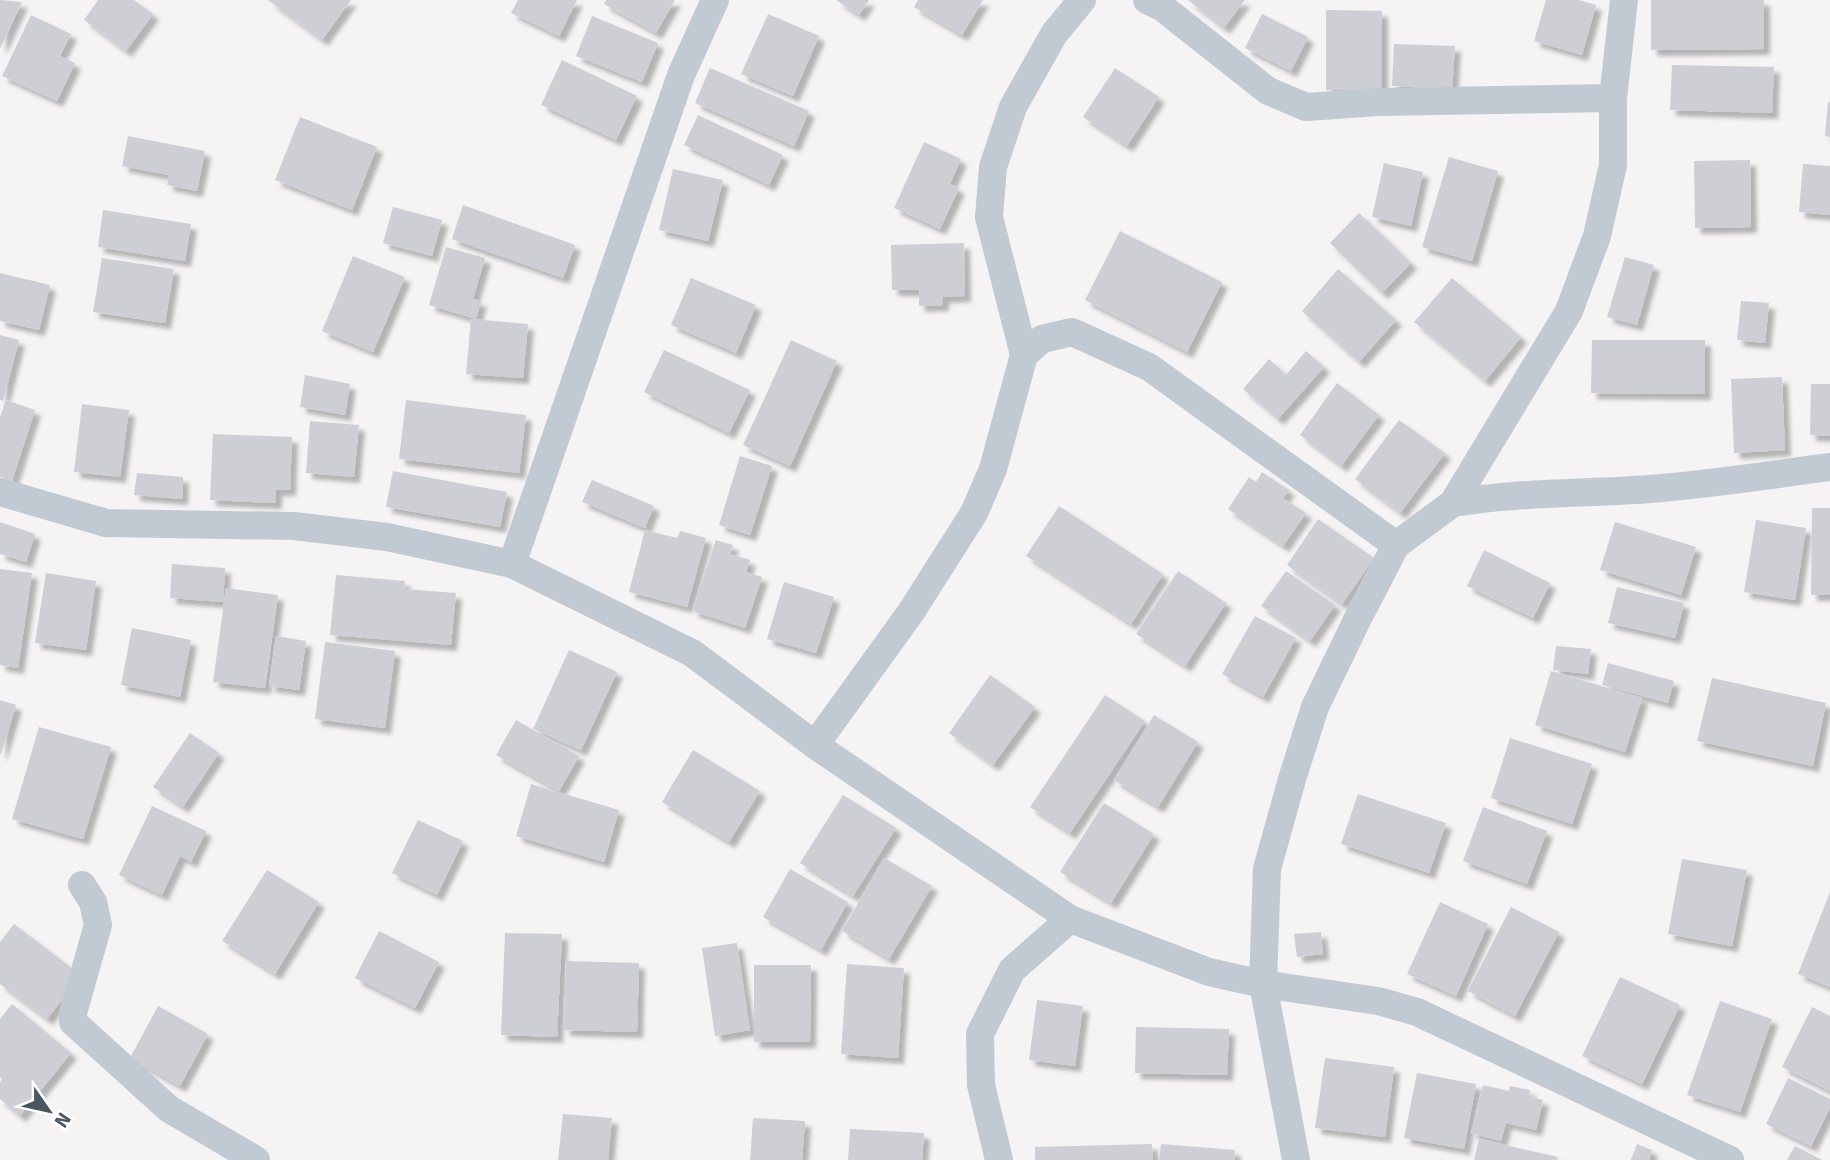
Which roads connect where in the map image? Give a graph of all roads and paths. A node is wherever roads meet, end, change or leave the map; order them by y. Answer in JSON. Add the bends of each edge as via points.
{"nodes":[{"id":1,"x":715,"y":0,"type":"edge"},
{"id":2,"x":1082,"y":0,"type":"edge"},
{"id":3,"x":1147,"y":0,"type":"edge"},
{"id":4,"x":1623,"y":0,"type":"edge"},
{"id":5,"x":1613,"y":98,"type":"junction"},
{"id":6,"x":1024,"y":355,"type":"junction"},
{"id":7,"x":1830,"y":467,"type":"edge"},
{"id":8,"x":0,"y":492,"type":"edge"},
{"id":9,"x":1453,"y":503,"type":"junction"},
{"id":10,"x":1396,"y":545,"type":"junction"},
{"id":11,"x":512,"y":564,"type":"junction"},
{"id":12,"x":815,"y":745,"type":"junction"},
{"id":13,"x":82,"y":885,"type":"dead end"},
{"id":14,"x":1070,"y":919,"type":"junction"},
{"id":15,"x":1263,"y":984,"type":"junction"},
{"id":16,"x":256,"y":1160,"type":"edge"},
{"id":17,"x":999,"y":1160,"type":"edge"},
{"id":18,"x":1296,"y":1160,"type":"edge"},
{"id":19,"x":1730,"y":1160,"type":"edge"}],
"edges":[{"from":1,"to":11,"type":"street","via":[[681,75]]},
{"from":2,"to":6,"type":"street","via":[[1054,34],[1013,107],[993,167],[989,217]]},
{"from":3,"to":5,"type":"street","via":[[1268,91],[1306,107]]},
{"from":4,"to":5,"type":"street"},
{"from":5,"to":9,"type":"street","via":[[1613,165],[1597,236],[1569,312]]},
{"from":6,"to":10,"type":"street","via":[[1042,339],[1072,332],[1149,367]]},
{"from":6,"to":12,"type":"street","via":[[993,470],[974,513],[911,612]]},
{"from":7,"to":9,"type":"street","via":[[1649,489],[1495,496]]},
{"from":8,"to":11,"type":"street","via":[[106,523],[294,526],[387,537]]},
{"from":9,"to":10,"type":"street"},
{"from":10,"to":15,"type":"street","via":[[1315,707],[1292,779],[1267,869]]},
{"from":11,"to":12,"type":"street","via":[[692,653]]},
{"from":12,"to":14,"type":"street"},
{"from":13,"to":16,"type":"street","via":[[93,902],[98,925],[73,1022],[169,1109]]},
{"from":14,"to":15,"type":"street","via":[[1209,972]]},
{"from":14,"to":17,"type":"street","via":[[1012,970],[979,1034],[981,1085]]},
{"from":15,"to":18,"type":"street"},
{"from":15,"to":19,"type":"street","via":[[1417,1012]]}]}
